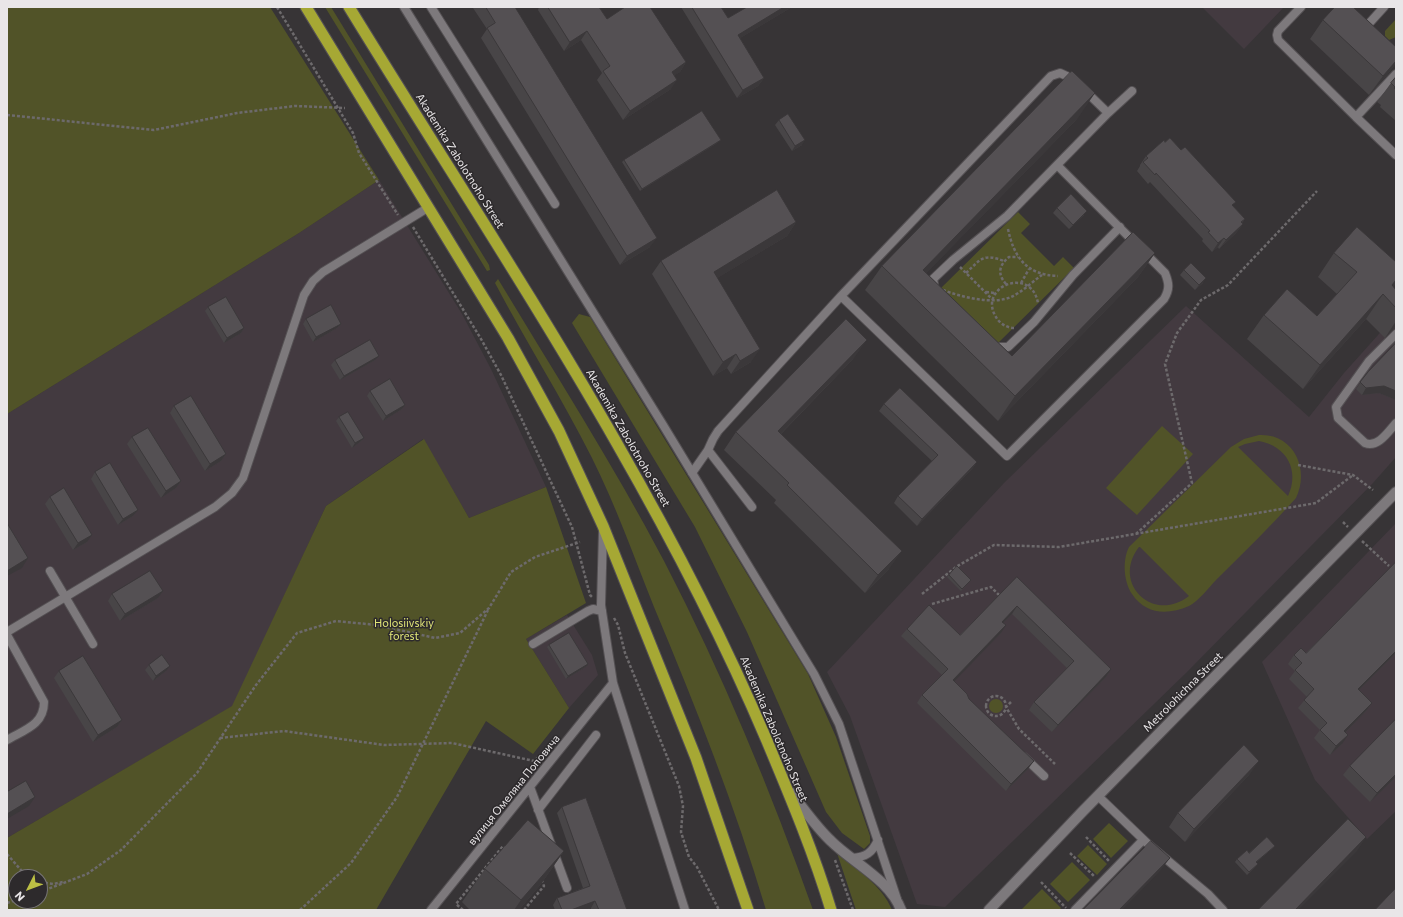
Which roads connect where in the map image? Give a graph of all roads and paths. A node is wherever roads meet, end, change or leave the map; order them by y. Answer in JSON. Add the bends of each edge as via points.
{"nodes":[{"id":1,"x":276,"y":7,"type":"edge"},
{"id":2,"x":306,"y":7,"type":"edge"},
{"id":3,"x":404,"y":7,"type":"edge"},
{"id":4,"x":431,"y":7,"type":"edge"},
{"id":5,"x":1301,"y":7,"type":"edge"},
{"id":6,"x":1384,"y":7,"type":"edge"},
{"id":7,"x":352,"y":8,"type":"edge"},
{"id":8,"x":1364,"y":28,"type":"edge"},
{"id":9,"x":1396,"y":74,"type":"edge"},
{"id":10,"x":1132,"y":91,"type":"dead end"},
{"id":11,"x":338,"y":108,"type":"junction"},
{"id":12,"x":345,"y":108,"type":"dead end"},
{"id":13,"x":1108,"y":113,"type":"junction"},
{"id":14,"x":7,"y":115,"type":"edge"},
{"id":15,"x":1356,"y":117,"type":"junction"},
{"id":16,"x":1396,"y":155,"type":"edge"},
{"id":17,"x":1057,"y":165,"type":"junction"},
{"id":18,"x":1317,"y":190,"type":"dead end"},
{"id":19,"x":555,"y":204,"type":"dead end"},
{"id":20,"x":429,"y":207,"type":"junction"},
{"id":21,"x":1007,"y":216,"type":"junction"},
{"id":22,"x":405,"y":220,"type":"junction"},
{"id":23,"x":1120,"y":228,"type":"junction"},
{"id":24,"x":1018,"y":257,"type":"junction"},
{"id":25,"x":953,"y":260,"type":"junction"},
{"id":26,"x":1004,"y":261,"type":"junction"},
{"id":27,"x":1029,"y":269,"type":"junction"},
{"id":28,"x":966,"y":273,"type":"junction"},
{"id":29,"x":1042,"y":275,"type":"junction"},
{"id":30,"x":1073,"y":275,"type":"junction"},
{"id":31,"x":1021,"y":283,"type":"junction"},
{"id":32,"x":1006,"y":284,"type":"junction"},
{"id":33,"x":1028,"y":286,"type":"junction"},
{"id":34,"x":935,"y":287,"type":"junction"},
{"id":35,"x":986,"y":292,"type":"junction"},
{"id":36,"x":995,"y":293,"type":"junction"},
{"id":37,"x":842,"y":296,"type":"junction"},
{"id":38,"x":941,"y":300,"type":"edge"},
{"id":39,"x":992,"y":300,"type":"junction"},
{"id":40,"x":1031,"y":324,"type":"junction"},
{"id":41,"x":1396,"y":334,"type":"edge"},
{"id":42,"x":984,"y":342,"type":"edge"},
{"id":43,"x":1396,"y":423,"type":"edge"},
{"id":44,"x":708,"y":450,"type":"junction"},
{"id":45,"x":1298,"y":465,"type":"dead end"},
{"id":46,"x":692,"y":473,"type":"junction"},
{"id":47,"x":1353,"y":475,"type":"junction"},
{"id":48,"x":1373,"y":490,"type":"dead end"},
{"id":49,"x":1396,"y":492,"type":"edge"},
{"id":50,"x":752,"y":507,"type":"dead end"},
{"id":51,"x":603,"y":526,"type":"junction"},
{"id":52,"x":1136,"y":534,"type":"junction"},
{"id":53,"x":580,"y":542,"type":"dead end"},
{"id":54,"x":576,"y":543,"type":"junction"},
{"id":55,"x":1369,"y":547,"type":"dead end"},
{"id":56,"x":1390,"y":566,"type":"edge"},
{"id":57,"x":50,"y":571,"type":"dead end"},
{"id":58,"x":922,"y":594,"type":"dead end"},
{"id":59,"x":1000,"y":596,"type":"edge"},
{"id":60,"x":65,"y":597,"type":"junction"},
{"id":61,"x":932,"y":604,"type":"dead end"},
{"id":62,"x":489,"y":608,"type":"junction"},
{"id":63,"x":602,"y":608,"type":"junction"},
{"id":64,"x":7,"y":634,"type":"edge"},
{"id":65,"x":93,"y":644,"type":"dead end"},
{"id":66,"x":533,"y":644,"type":"dead end"},
{"id":67,"x":613,"y":683,"type":"junction"},
{"id":68,"x":1011,"y":702,"type":"dead end"},
{"id":69,"x":1006,"y":707,"type":"junction"},
{"id":70,"x":596,"y":734,"type":"dead end"},
{"id":71,"x":220,"y":738,"type":"junction"},
{"id":72,"x":7,"y":740,"type":"edge"},
{"id":73,"x":423,"y":744,"type":"junction"},
{"id":74,"x":1017,"y":750,"type":"edge"},
{"id":75,"x":546,"y":751,"type":"dead end"},
{"id":76,"x":1056,"y":764,"type":"dead end"},
{"id":77,"x":1044,"y":776,"type":"dead end"},
{"id":78,"x":530,"y":787,"type":"junction"},
{"id":79,"x":786,"y":788,"type":"junction"},
{"id":80,"x":1098,"y":796,"type":"junction"},
{"id":81,"x":538,"y":810,"type":"junction"},
{"id":82,"x":1086,"y":837,"type":"dead end"},
{"id":83,"x":878,"y":840,"type":"junction"},
{"id":84,"x":1143,"y":840,"type":"junction"},
{"id":85,"x":508,"y":851,"type":"edge"},
{"id":86,"x":1070,"y":853,"type":"dead end"},
{"id":87,"x":7,"y":854,"type":"edge"},
{"id":88,"x":852,"y":858,"type":"junction"},
{"id":89,"x":834,"y":859,"type":"dead end"},
{"id":90,"x":1116,"y":868,"type":"junction"},
{"id":91,"x":20,"y":869,"type":"edge"},
{"id":92,"x":72,"y":880,"type":"junction"},
{"id":93,"x":541,"y":880,"type":"edge"},
{"id":94,"x":1041,"y":882,"type":"dead end"},
{"id":95,"x":48,"y":883,"type":"edge"},
{"id":96,"x":1101,"y":883,"type":"junction"},
{"id":97,"x":567,"y":888,"type":"dead end"},
{"id":98,"x":48,"y":889,"type":"edge"},
{"id":99,"x":900,"y":906,"type":"edge"},
{"id":100,"x":435,"y":909,"type":"edge"},
{"id":101,"x":300,"y":910,"type":"edge"},
{"id":102,"x":463,"y":910,"type":"edge"},
{"id":103,"x":524,"y":910,"type":"edge"},
{"id":104,"x":685,"y":910,"type":"edge"},
{"id":105,"x":719,"y":910,"type":"edge"},
{"id":106,"x":748,"y":910,"type":"edge"},
{"id":107,"x":831,"y":910,"type":"edge"},
{"id":108,"x":853,"y":910,"type":"edge"},
{"id":109,"x":989,"y":910,"type":"edge"},
{"id":110,"x":1068,"y":910,"type":"edge"},
{"id":111,"x":1075,"y":910,"type":"edge"},
{"id":112,"x":1222,"y":910,"type":"edge"}],
"edges":[{"from":1,"to":11,"type":"path"},
{"from":2,"to":20,"type":"highway"},
{"from":3,"to":46,"type":"lane"},
{"from":4,"to":19,"type":"lane"},
{"from":5,"to":15,"type":"lane","via":[[1278,31],[1278,40]]},
{"from":6,"to":8,"type":"lane"},
{"from":7,"to":79,"type":"highway","name":"Akademika Zabolotnoho Street","via":[[541,317],[659,518],[744,686]]},
{"from":9,"to":15,"type":"lane"},
{"from":10,"to":13,"type":"lane"},
{"from":11,"to":12,"type":"path"},
{"from":11,"to":14,"type":"path","via":[[295,106],[237,113],[154,130]]},
{"from":11,"to":22,"type":"path","via":[[354,133],[359,152],[397,214]]},
{"from":13,"to":17,"type":"lane"},
{"from":13,"to":37,"type":"lane","via":[[1073,79],[1060,73],[1051,76]]},
{"from":15,"to":16,"type":"lane"},
{"from":17,"to":21,"type":"lane"},
{"from":17,"to":23,"type":"lane"},
{"from":18,"to":52,"type":"path","via":[[1228,285],[1201,300],[1177,333],[1165,364],[1192,483]]},
{"from":20,"to":22,"type":"lane"},
{"from":20,"to":51,"type":"highway","via":[[537,389]]},
{"from":21,"to":24,"type":"path","via":[[1011,241]]},
{"from":21,"to":25,"type":"lane"},
{"from":22,"to":54,"type":"path","via":[[412,226],[501,375],[572,527]]},
{"from":22,"to":60,"type":"lane","via":[[323,272],[309,287],[304,295],[243,478],[232,493],[215,507]]},
{"from":23,"to":30,"type":"lane"},
{"from":23,"to":37,"type":"lane","via":[[1165,273],[1168,291],[1164,298],[1007,456]]},
{"from":24,"to":26,"type":"path","via":[[1009,257]]},
{"from":24,"to":27,"type":"path"},
{"from":25,"to":28,"type":"path"},
{"from":25,"to":34,"type":"lane","via":[[934,279]]},
{"from":26,"to":28,"type":"path","via":[[992,256],[983,257]]},
{"from":26,"to":32,"type":"path","via":[[1000,274]]},
{"from":27,"to":29,"type":"path"},
{"from":27,"to":31,"type":"path"},
{"from":28,"to":35,"type":"path"},
{"from":29,"to":30,"type":"path"},
{"from":29,"to":33,"type":"path"},
{"from":30,"to":40,"type":"lane"},
{"from":31,"to":32,"type":"path"},
{"from":31,"to":33,"type":"path"},
{"from":32,"to":36,"type":"path"},
{"from":33,"to":39,"type":"path","via":[[1010,298]]},
{"from":33,"to":40,"type":"path","via":[[1037,297],[1038,305]]},
{"from":34,"to":38,"type":"lane","via":[[936,294]]},
{"from":34,"to":39,"type":"path","via":[[965,298]]},
{"from":35,"to":36,"type":"path"},
{"from":35,"to":39,"type":"path"},
{"from":36,"to":39,"type":"path"},
{"from":37,"to":44,"type":"lane","via":[[718,431]]},
{"from":39,"to":40,"type":"path","via":[[994,314],[1004,325],[1011,328]]},
{"from":40,"to":42,"type":"lane","via":[[1008,347],[989,348]]},
{"from":41,"to":43,"type":"lane","via":[[1369,362],[1336,407],[1338,418],[1369,445],[1379,441]]},
{"from":44,"to":46,"type":"lane"},
{"from":44,"to":50,"type":"lane"},
{"from":45,"to":47,"type":"path"},
{"from":46,"to":83,"type":"lane","via":[[814,674],[839,724]]},
{"from":47,"to":48,"type":"path"},
{"from":47,"to":52,"type":"path","via":[[1316,503]]},
{"from":49,"to":80,"type":"street","name":"Metrolohichna Street"},
{"from":51,"to":63,"type":"lane"},
{"from":51,"to":106,"type":"highway","via":[[696,758]]},
{"from":52,"to":58,"type":"path","via":[[1059,547],[994,545],[956,566]]},
{"from":53,"to":54,"type":"path"},
{"from":54,"to":62,"type":"path","via":[[535,557],[511,572]]},
{"from":54,"to":63,"type":"path","via":[[590,595]]},
{"from":55,"to":56,"type":"path"},
{"from":57,"to":60,"type":"lane"},
{"from":59,"to":61,"type":"path","via":[[991,587]]},
{"from":60,"to":64,"type":"lane"},
{"from":60,"to":65,"type":"lane"},
{"from":62,"to":71,"type":"path","via":[[460,633],[434,638],[377,625],[336,621],[298,633],[256,685]]},
{"from":62,"to":73,"type":"path"},
{"from":63,"to":66,"type":"lane","via":[[588,611]]},
{"from":63,"to":67,"type":"lane"},
{"from":63,"to":105,"type":"path","via":[[618,625],[625,653],[679,786],[683,806],[682,832],[689,857]]},
{"from":64,"to":72,"type":"lane","via":[[44,702],[44,711],[41,719]]},
{"from":67,"to":78,"type":"lane","name":"вулиця Омеляна Поповича"},
{"from":67,"to":104,"type":"lane"},
{"from":68,"to":69,"type":"path"},
{"from":69,"to":69,"type":"path","via":[[1000,696],[991,697],[987,705],[989,713],[998,716]]},
{"from":69,"to":76,"type":"path","via":[[1019,729]]},
{"from":70,"to":81,"type":"lane"},
{"from":71,"to":73,"type":"path","via":[[284,731],[384,744]]},
{"from":71,"to":92,"type":"path","via":[[197,773],[121,850],[86,874]]},
{"from":73,"to":75,"type":"path","via":[[452,743],[534,761]]},
{"from":73,"to":101,"type":"path","via":[[397,797],[351,863]]},
{"from":74,"to":77,"type":"lane"},
{"from":78,"to":81,"type":"lane"},
{"from":78,"to":100,"type":"lane","name":"вулиця Омеляна Поповича"},
{"from":79,"to":88,"type":"street","via":[[822,832]]},
{"from":79,"to":107,"type":"highway","name":"Akademika Zabolotnoho Street"},
{"from":80,"to":84,"type":"lane"},
{"from":80,"to":109,"type":"street","name":"Metrolohichna Street"},
{"from":81,"to":97,"type":"lane"},
{"from":82,"to":90,"type":"path"},
{"from":83,"to":88,"type":"lane","via":[[868,855]]},
{"from":83,"to":99,"type":"lane"},
{"from":84,"to":90,"type":"lane"},
{"from":84,"to":112,"type":"lane","via":[[1208,894]]},
{"from":85,"to":102,"type":"path","via":[[503,846],[456,904]]},
{"from":86,"to":96,"type":"path"},
{"from":87,"to":91,"type":"path"},
{"from":88,"to":99,"type":"street","via":[[869,871]]},
{"from":89,"to":108,"type":"path"},
{"from":90,"to":96,"type":"lane"},
{"from":92,"to":95,"type":"path"},
{"from":92,"to":98,"type":"path"},
{"from":93,"to":103,"type":"path","via":[[544,886]]},
{"from":94,"to":110,"type":"path"},
{"from":96,"to":111,"type":"lane"}]}
